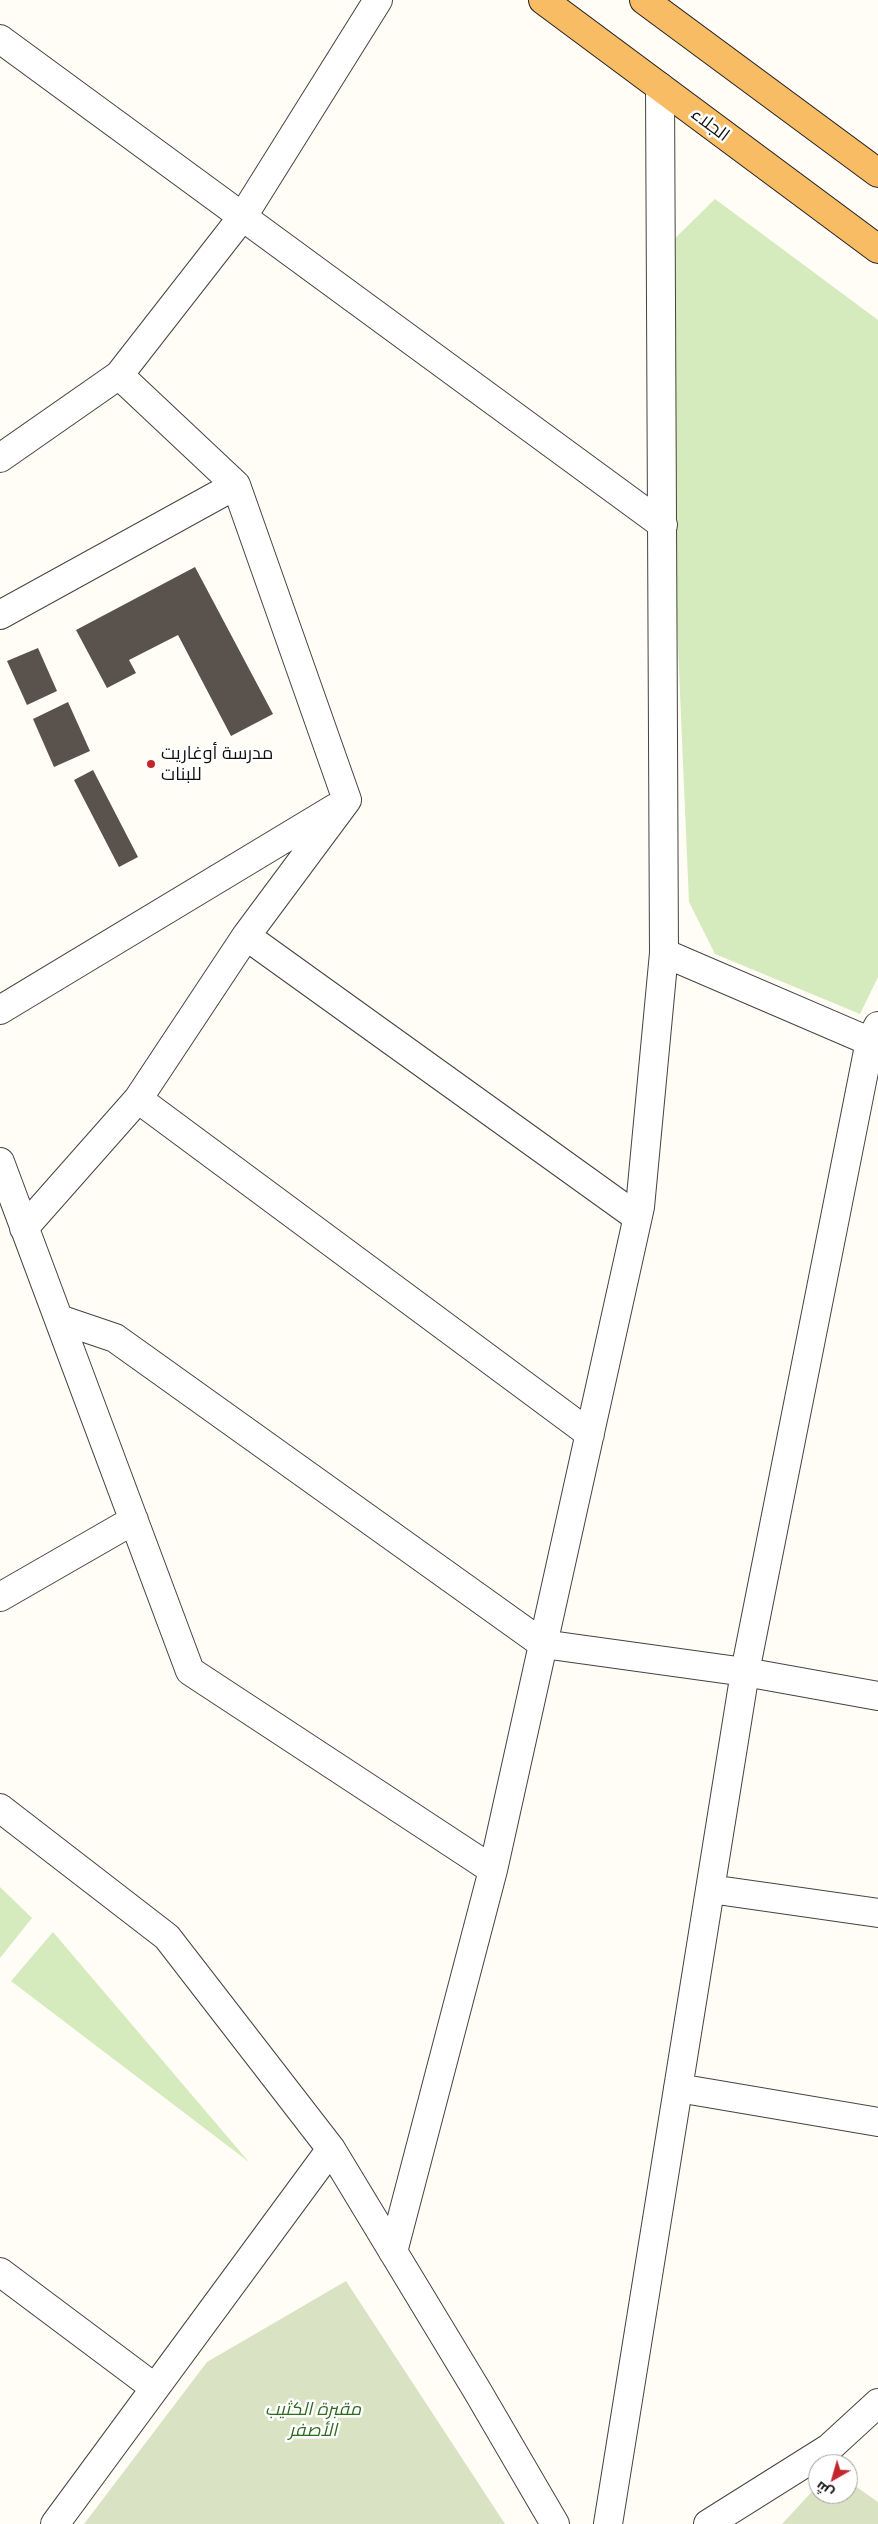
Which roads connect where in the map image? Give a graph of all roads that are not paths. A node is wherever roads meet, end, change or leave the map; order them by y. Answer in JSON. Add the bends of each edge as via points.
{"nodes":[{"id":1,"x":378,"y":0,"type":"edge"},
{"id":2,"x":543,"y":0,"type":"edge"},
{"id":3,"x":644,"y":0,"type":"edge"},
{"id":4,"x":0,"y":39,"type":"edge"},
{"id":5,"x":660,"y":87,"type":"junction"},
{"id":6,"x":878,"y":173,"type":"edge"},
{"id":7,"x":243,"y":216,"type":"junction"},
{"id":8,"x":878,"y":249,"type":"edge"},
{"id":9,"x":119,"y":375,"type":"junction"},
{"id":10,"x":0,"y":458,"type":"edge"},
{"id":11,"x":236,"y":485,"type":"junction"},
{"id":12,"x":663,"y":525,"type":"junction"},
{"id":13,"x":0,"y":614,"type":"edge"},
{"id":14,"x":347,"y":800,"type":"junction"},
{"id":15,"x":246,"y":936,"type":"junction"},
{"id":16,"x":664,"y":953,"type":"junction"},
{"id":17,"x":0,"y":1010,"type":"edge"},
{"id":18,"x":875,"y":1037,"type":"edge"},
{"id":19,"x":138,"y":1099,"type":"junction"},
{"id":20,"x":0,"y":1162,"type":"edge"},
{"id":21,"x":637,"y":1217,"type":"junction"},
{"id":22,"x":24,"y":1228,"type":"junction"},
{"id":23,"x":59,"y":1319,"type":"junction"},
{"id":24,"x":590,"y":1434,"type":"junction"},
{"id":25,"x":134,"y":1520,"type":"junction"},
{"id":26,"x":0,"y":1598,"type":"edge"},
{"id":27,"x":543,"y":1644,"type":"junction"},
{"id":28,"x":745,"y":1672,"type":"junction"},
{"id":29,"x":878,"y":1696,"type":"edge"},
{"id":30,"x":0,"y":1808,"type":"edge"},
{"id":31,"x":493,"y":1870,"type":"junction"},
{"id":32,"x":710,"y":1889,"type":"junction"},
{"id":33,"x":878,"y":1913,"type":"edge"},
{"id":34,"x":678,"y":2088,"type":"junction"},
{"id":35,"x":878,"y":2122,"type":"edge"},
{"id":36,"x":330,"y":2149,"type":"junction"},
{"id":37,"x":393,"y":2252,"type":"junction"},
{"id":38,"x":0,"y":2272,"type":"edge"},
{"id":39,"x":155,"y":2388,"type":"junction"},
{"id":40,"x":878,"y":2404,"type":"edge"},
{"id":41,"x":54,"y":2524,"type":"edge"},
{"id":42,"x":555,"y":2524,"type":"edge"},
{"id":43,"x":608,"y":2524,"type":"edge"},
{"id":44,"x":708,"y":2524,"type":"edge"}],
"edges":[{"from":1,"to":7,"type":"street"},
{"from":2,"to":5,"type":"highway","name":"الجلاء"},
{"from":3,"to":6,"type":"highway"},
{"from":4,"to":7,"type":"street"},
{"from":5,"to":8,"type":"highway","name":"الجلاء"},
{"from":5,"to":12,"type":"street"},
{"from":7,"to":9,"type":"street"},
{"from":7,"to":12,"type":"street"},
{"from":9,"to":10,"type":"street"},
{"from":9,"to":11,"type":"street"},
{"from":11,"to":13,"type":"street"},
{"from":11,"to":14,"type":"street"},
{"from":12,"to":16,"type":"street"},
{"from":14,"to":15,"type":"street"},
{"from":14,"to":17,"type":"street"},
{"from":15,"to":19,"type":"street"},
{"from":15,"to":21,"type":"street"},
{"from":16,"to":18,"type":"street"},
{"from":16,"to":21,"type":"street"},
{"from":18,"to":28,"type":"street"},
{"from":19,"to":22,"type":"street"},
{"from":19,"to":24,"type":"street"},
{"from":20,"to":22,"type":"street"},
{"from":21,"to":24,"type":"street"},
{"from":22,"to":23,"type":"street"},
{"from":23,"to":25,"type":"street"},
{"from":23,"to":27,"type":"street","via":[[115,1338]]},
{"from":24,"to":27,"type":"street"},
{"from":25,"to":26,"type":"street"},
{"from":25,"to":31,"type":"street","via":[[190,1671]]},
{"from":27,"to":28,"type":"street"},
{"from":27,"to":31,"type":"street"},
{"from":28,"to":29,"type":"street"},
{"from":28,"to":32,"type":"street"},
{"from":30,"to":36,"type":"street","via":[[167,1937]]},
{"from":31,"to":37,"type":"street"},
{"from":32,"to":33,"type":"street"},
{"from":32,"to":34,"type":"street"},
{"from":34,"to":35,"type":"street"},
{"from":34,"to":43,"type":"street"},
{"from":36,"to":37,"type":"street"},
{"from":36,"to":39,"type":"street"},
{"from":37,"to":42,"type":"street"},
{"from":38,"to":39,"type":"street"},
{"from":39,"to":41,"type":"street"},
{"from":40,"to":44,"type":"street","via":[[829,2448]]}]}
